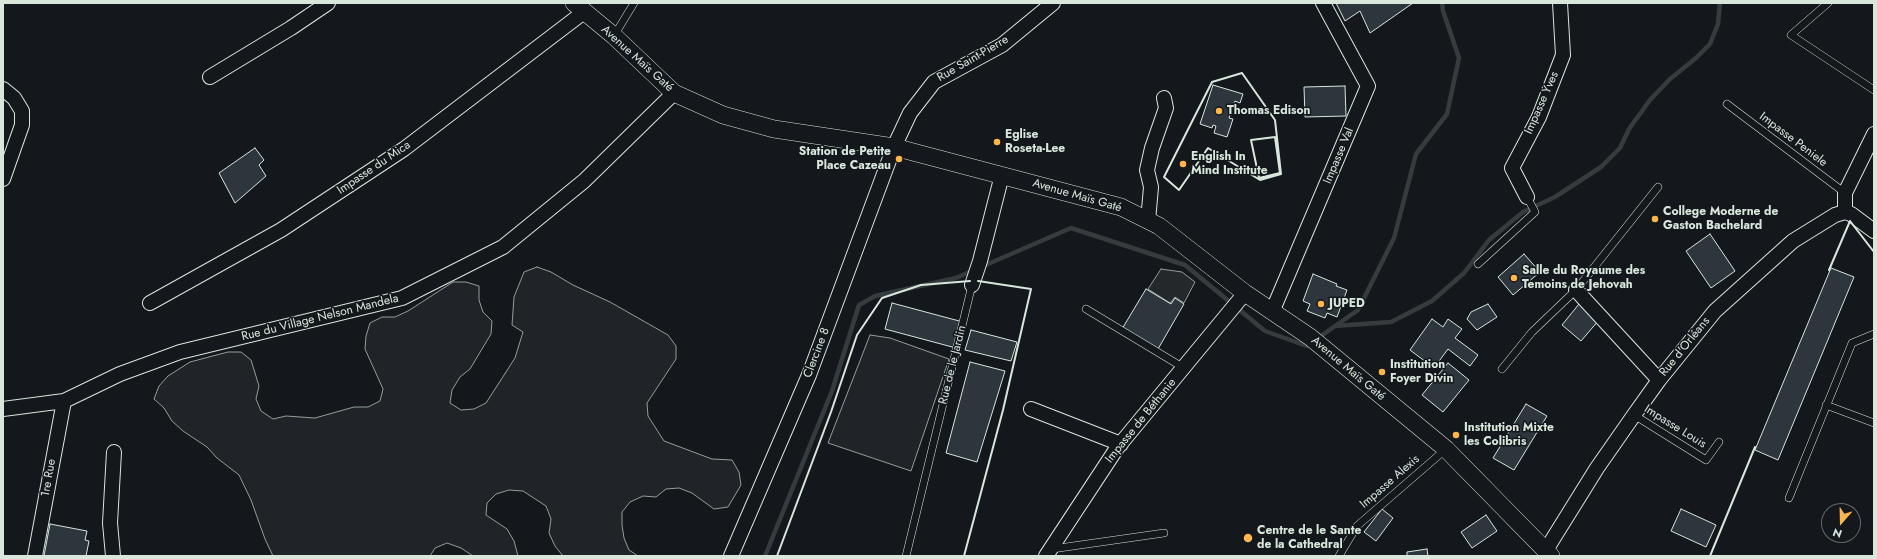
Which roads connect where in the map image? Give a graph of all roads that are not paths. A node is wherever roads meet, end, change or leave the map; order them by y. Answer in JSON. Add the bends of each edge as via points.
{"nodes":[{"id":1,"x":328,"y":3,"type":"edge"},
{"id":2,"x":634,"y":3,"type":"edge"},
{"id":3,"x":1053,"y":3,"type":"edge"},
{"id":4,"x":1323,"y":3,"type":"edge"},
{"id":5,"x":1560,"y":3,"type":"edge"},
{"id":6,"x":1828,"y":3,"type":"edge"},
{"id":7,"x":579,"y":8,"type":"edge"},
{"id":8,"x":614,"y":36,"type":"junction"},
{"id":9,"x":210,"y":77,"type":"dead end"},
{"id":10,"x":3,"y":89,"type":"edge"},
{"id":11,"x":1874,"y":90,"type":"edge"},
{"id":12,"x":674,"y":93,"type":"junction"},
{"id":13,"x":1164,"y":98,"type":"dead end"},
{"id":14,"x":1727,"y":104,"type":"dead end"},
{"id":15,"x":1874,"y":134,"type":"edge"},
{"id":16,"x":894,"y":147,"type":"junction"},
{"id":17,"x":1002,"y":175,"type":"junction"},
{"id":18,"x":3,"y":178,"type":"edge"},
{"id":19,"x":1658,"y":187,"type":"dead end"},
{"id":20,"x":1845,"y":193,"type":"junction"},
{"id":21,"x":1527,"y":197,"type":"joint"},
{"id":22,"x":1845,"y":212,"type":"junction"},
{"id":23,"x":1148,"y":221,"type":"junction"},
{"id":24,"x":1874,"y":231,"type":"edge"},
{"id":25,"x":1478,"y":264,"type":"dead end"},
{"id":26,"x":972,"y":285,"type":"joint"},
{"id":27,"x":1576,"y":290,"type":"junction"},
{"id":28,"x":1243,"y":296,"type":"junction"},
{"id":29,"x":150,"y":303,"type":"dead end"},
{"id":30,"x":1086,"y":309,"type":"dead end"},
{"id":31,"x":1272,"y":312,"type":"junction"},
{"id":32,"x":1874,"y":334,"type":"edge"},
{"id":33,"x":1184,"y":368,"type":"junction"},
{"id":34,"x":1502,"y":369,"type":"dead end"},
{"id":35,"x":1659,"y":380,"type":"junction"},
{"id":36,"x":64,"y":401,"type":"junction"},
{"id":37,"x":1826,"y":405,"type":"junction"},
{"id":38,"x":3,"y":408,"type":"edge"},
{"id":39,"x":1031,"y":409,"type":"dead end"},
{"id":40,"x":1634,"y":415,"type":"junction"},
{"id":41,"x":1874,"y":423,"type":"edge"},
{"id":42,"x":1719,"y":442,"type":"dead end"},
{"id":43,"x":1121,"y":444,"type":"junction"},
{"id":44,"x":1446,"y":449,"type":"junction"},
{"id":45,"x":114,"y":452,"type":"dead end"},
{"id":46,"x":1789,"y":498,"type":"dead end"},
{"id":47,"x":1164,"y":533,"type":"dead end"},
{"id":48,"x":1048,"y":553,"type":"edge"},
{"id":49,"x":1548,"y":553,"type":"edge"},
{"id":50,"x":35,"y":556,"type":"edge"},
{"id":51,"x":113,"y":556,"type":"edge"},
{"id":52,"x":731,"y":556,"type":"edge"},
{"id":53,"x":906,"y":556,"type":"edge"},
{"id":54,"x":1339,"y":556,"type":"edge"}],
"edges":[{"from":1,"to":9,"type":"street"},
{"from":2,"to":8,"type":"lane"},
{"from":3,"to":16,"type":"street","name":"Rue Saint-Pierre","via":[[1002,45],[934,82],[910,112]]},
{"from":4,"to":31,"type":"street","name":"Impasse Val","via":[[1368,86]]},
{"from":5,"to":21,"type":"street","name":"Impasse Yves","via":[[1563,55],[1539,117],[1512,168]]},
{"from":6,"to":11,"type":"lane","via":[[1791,35]]},
{"from":7,"to":8,"type":"street","name":"Avenue Maïs Gaté"},
{"from":7,"to":29,"type":"street","name":"Impasse du Mica","via":[[404,149],[281,230]]},
{"from":8,"to":12,"type":"street","name":"Avenue Maïs Gaté"},
{"from":10,"to":18,"type":"street","via":[[14,98],[22,112],[22,125]]},
{"from":12,"to":16,"type":"street","name":"Avenue Maïs Gaté","via":[[723,115],[774,129]]},
{"from":12,"to":36,"type":"street","name":"Rue du Village Nelson Mandela","via":[[584,181],[504,247],[402,298],[180,352],[120,374]]},
{"from":13,"to":23,"type":"street","via":[[1166,108],[1147,170],[1150,187]]},
{"from":14,"to":20,"type":"lane","name":"Impasse Peniele"},
{"from":15,"to":20,"type":"street"},
{"from":16,"to":17,"type":"street","name":"Avenue Maïs Gaté"},
{"from":16,"to":52,"type":"street","name":"Clercine 8","via":[[809,375]]},
{"from":17,"to":23,"type":"street","name":"Avenue Maïs Gaté","via":[[1121,207]]},
{"from":17,"to":26,"type":"street","name":"Rue de le Jardin"},
{"from":19,"to":27,"type":"lane"},
{"from":20,"to":22,"type":"street"},
{"from":21,"to":25,"type":"lane","via":[[1535,212]]},
{"from":22,"to":24,"type":"street"},
{"from":22,"to":35,"type":"street","name":"Rue d'Orléans","via":[[1835,215],[1787,246],[1715,311]]},
{"from":23,"to":28,"type":"street","name":"Avenue Maïs Gaté","via":[[1159,226]]},
{"from":26,"to":53,"type":"lane","name":"Rue de le Jardin"},
{"from":27,"to":34,"type":"lane","via":[[1532,332]]},
{"from":27,"to":35,"type":"street"},
{"from":28,"to":31,"type":"street","name":"Avenue Maïs Gaté"},
{"from":28,"to":33,"type":"street","name":"Impasse de Béthanie"},
{"from":30,"to":33,"type":"lane"},
{"from":31,"to":44,"type":"street","name":"Avenue Maïs Gaté","via":[[1315,341]]},
{"from":32,"to":37,"type":"lane","via":[[1852,343]]},
{"from":33,"to":43,"type":"street","name":"Impasse de Béthanie"},
{"from":35,"to":40,"type":"street","name":"Rue d'Orléans"},
{"from":36,"to":38,"type":"street","name":"Rue du Village Nelson Mandela"},
{"from":36,"to":50,"type":"street","name":"1re Rue"},
{"from":37,"to":41,"type":"lane"},
{"from":37,"to":46,"type":"lane"},
{"from":39,"to":43,"type":"street"},
{"from":40,"to":42,"type":"lane","name":"Impasse Louis","via":[[1706,460]]},
{"from":40,"to":49,"type":"street","name":"Rue d'Orléans","via":[[1597,468]]},
{"from":43,"to":48,"type":"street","name":"Impasse de Béthanie"},
{"from":44,"to":49,"type":"street","name":"Avenue Maïs Gaté"},
{"from":44,"to":54,"type":"lane","name":"Impasse Alexis","via":[[1357,526]]},
{"from":45,"to":51,"type":"street","via":[[110,523]]},
{"from":47,"to":48,"type":"lane"}]}
